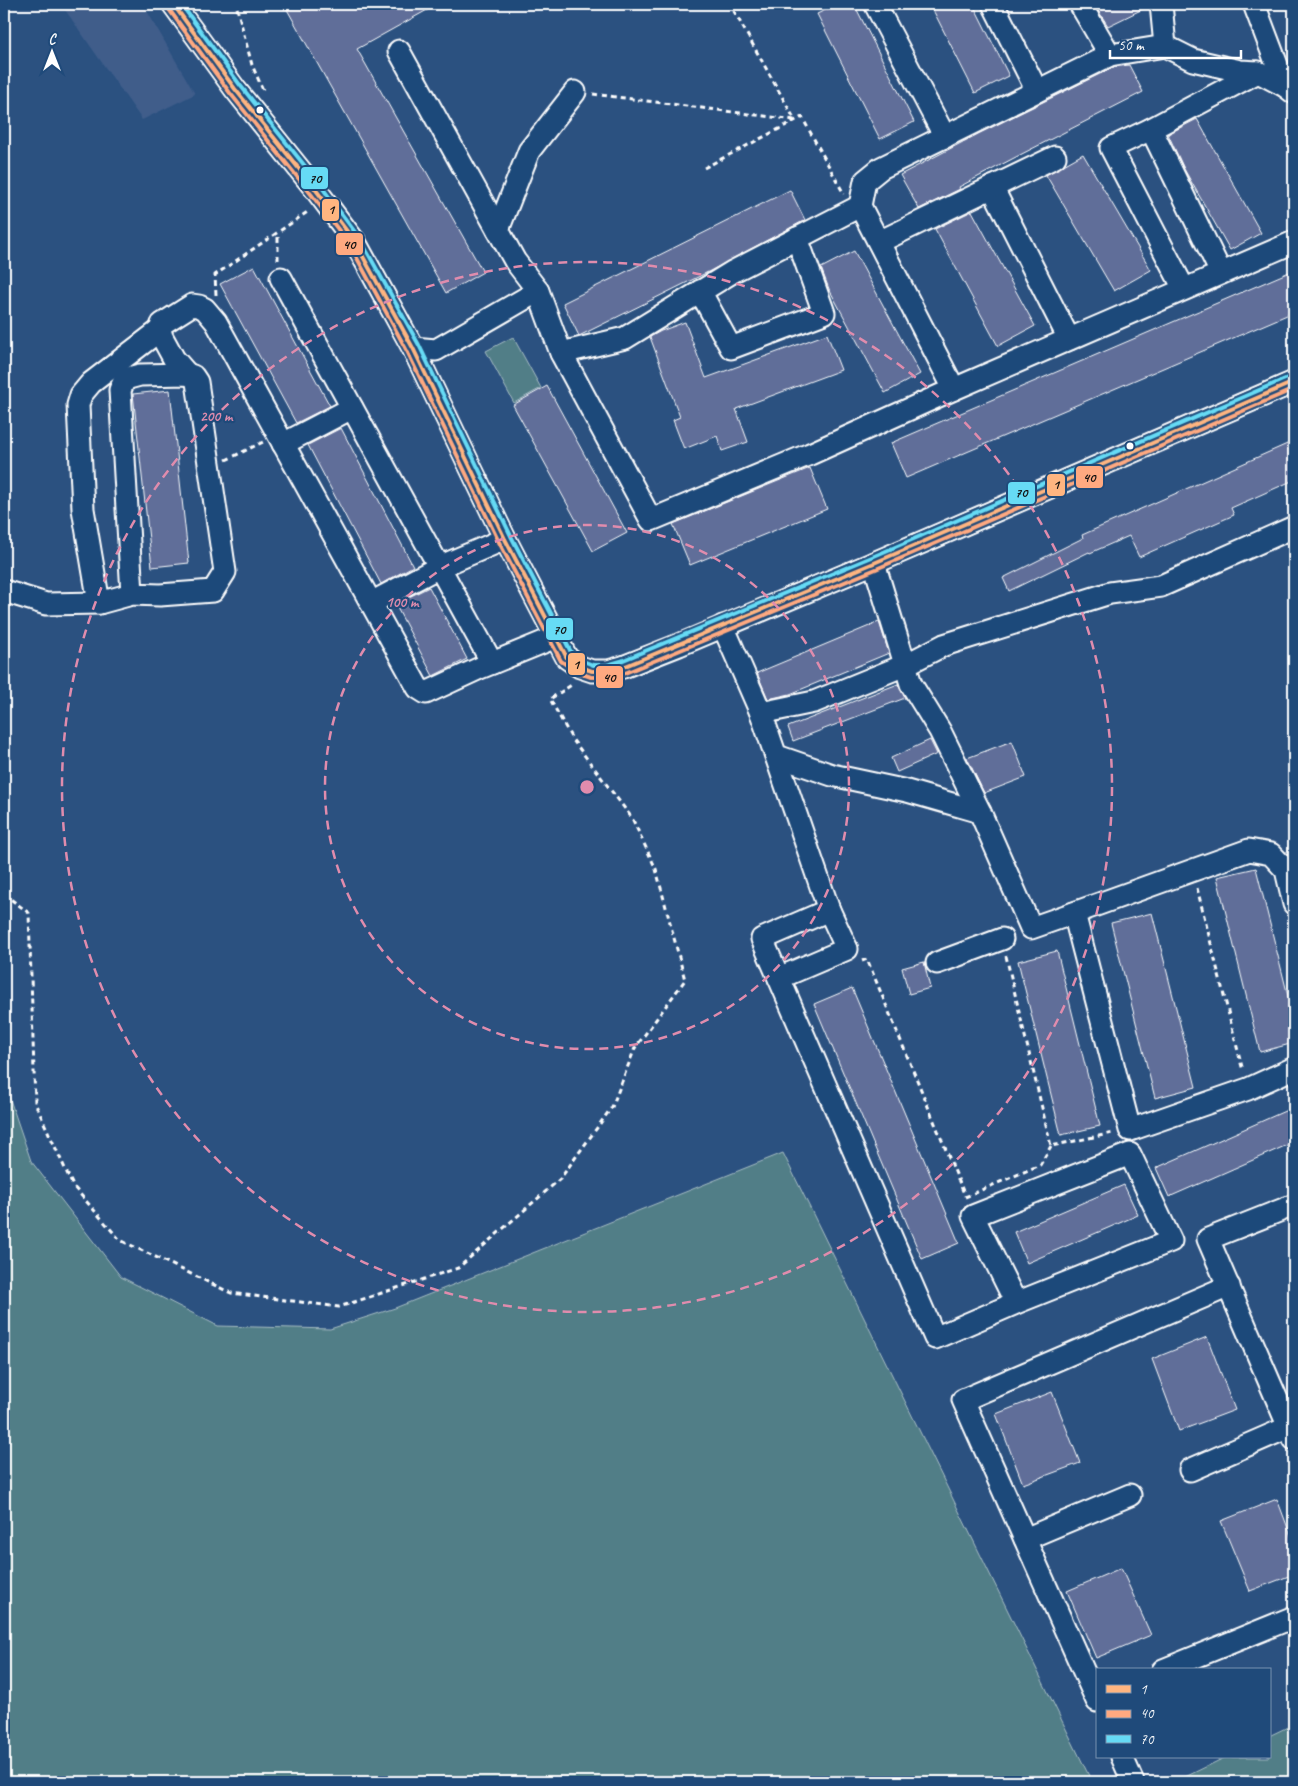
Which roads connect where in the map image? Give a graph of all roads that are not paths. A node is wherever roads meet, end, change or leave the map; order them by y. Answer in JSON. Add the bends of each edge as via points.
{"nodes":[{"id":1,"x":875,"y":4,"type":"edge"},
{"id":2,"x":994,"y":4,"type":"edge"},
{"id":3,"x":1080,"y":4,"type":"edge"},
{"id":4,"x":1161,"y":4,"type":"edge"},
{"id":5,"x":1254,"y":4,"type":"edge"},
{"id":6,"x":180,"y":6,"type":"edge"},
{"id":7,"x":1166,"y":46,"type":"junction"},
{"id":8,"x":399,"y":51,"type":"dead end"},
{"id":9,"x":1110,"y":55,"type":"junction"},
{"id":10,"x":1258,"y":72,"type":"junction"},
{"id":11,"x":1291,"y":86,"type":"edge"},
{"id":12,"x":1037,"y":91,"type":"junction"},
{"id":13,"x":575,"y":92,"type":"road end"},
{"id":14,"x":1151,"y":129,"type":"junction"},
{"id":15,"x":945,"y":137,"type":"junction"},
{"id":16,"x":1055,"y":157,"type":"dead end"},
{"id":17,"x":992,"y":188,"type":"junction"},
{"id":18,"x":856,"y":208,"type":"junction"},
{"id":19,"x":498,"y":230,"type":"junction"},
{"id":20,"x":797,"y":238,"type":"junction"},
{"id":21,"x":879,"y":242,"type":"junction"},
{"id":22,"x":1294,"y":242,"type":"edge"},
{"id":23,"x":1221,"y":273,"type":"junction"},
{"id":24,"x":281,"y":278,"type":"road end"},
{"id":25,"x":1184,"y":289,"type":"junction"},
{"id":26,"x":538,"y":291,"type":"junction"},
{"id":27,"x":700,"y":291,"type":"junction"},
{"id":28,"x":160,"y":330,"type":"junction"},
{"id":29,"x":1068,"y":339,"type":"junction"},
{"id":30,"x":413,"y":348,"type":"junction"},
{"id":31,"x":561,"y":353,"type":"junction"},
{"id":32,"x":188,"y":374,"type":"junction"},
{"id":33,"x":1294,"y":382,"type":"edge"},
{"id":34,"x":954,"y":389,"type":"junction"},
{"id":35,"x":352,"y":408,"type":"junction"},
{"id":36,"x":281,"y":440,"type":"junction"},
{"id":37,"x":1294,"y":527,"type":"edge"},
{"id":38,"x":505,"y":538,"type":"junction"},
{"id":39,"x":874,"y":563,"type":"junction"},
{"id":40,"x":439,"y":568,"type":"junction"},
{"id":41,"x":4,"y":591,"type":"edge"},
{"id":42,"x":132,"y":594,"type":"junction"},
{"id":43,"x":99,"y":603,"type":"junction"},
{"id":44,"x":371,"y":603,"type":"junction"},
{"id":45,"x":724,"y":626,"type":"junction"},
{"id":46,"x":556,"y":637,"type":"junction"},
{"id":47,"x":492,"y":663,"type":"junction"},
{"id":48,"x":905,"y":665,"type":"junction"},
{"id":49,"x":761,"y":713,"type":"junction"},
{"id":50,"x":777,"y":756,"type":"junction"},
{"id":51,"x":980,"y":812,"type":"junction"},
{"id":52,"x":1294,"y":904,"type":"edge"},
{"id":53,"x":830,"y":910,"type":"junction"},
{"id":54,"x":1074,"y":913,"type":"junction"},
{"id":55,"x":1002,"y":939,"type":"road end"},
{"id":56,"x":937,"y":963,"type":"dead end"},
{"id":57,"x":779,"y":978,"type":"junction"},
{"id":58,"x":1294,"y":1068,"type":"edge"},
{"id":59,"x":1294,"y":1205,"type":"edge"},
{"id":60,"x":1229,"y":1286,"type":"junction"},
{"id":61,"x":1016,"y":1303,"type":"junction"},
{"id":62,"x":1292,"y":1433,"type":"edge"},
{"id":63,"x":1190,"y":1470,"type":"dead end"},
{"id":64,"x":1130,"y":1495,"type":"dead end"},
{"id":65,"x":1025,"y":1539,"type":"junction"},
{"id":66,"x":1294,"y":1617,"type":"edge"},
{"id":67,"x":1169,"y":1668,"type":"edge"},
{"id":68,"x":1096,"y":1698,"type":"edge"},
{"id":69,"x":1122,"y":1758,"type":"edge"},
{"id":70,"x":1133,"y":1782,"type":"edge"}],
"edges":[{"from":1,"to":15,"type":"street"},
{"from":2,"to":12,"type":"street"},
{"from":3,"to":9,"type":"street"},
{"from":4,"to":7,"type":"street"},
{"from":5,"to":11,"type":"street"},
{"from":6,"to":30,"type":"street","via":[[234,89],[355,242]]},
{"from":7,"to":9,"type":"street"},
{"from":7,"to":10,"type":"street","via":[[1193,60]]},
{"from":8,"to":19,"type":"street"},
{"from":9,"to":12,"type":"street"},
{"from":10,"to":11,"type":"street"},
{"from":10,"to":14,"type":"street"},
{"from":12,"to":15,"type":"street"},
{"from":13,"to":19,"type":"street","via":[[529,151]]},
{"from":14,"to":23,"type":"street"},
{"from":14,"to":25,"type":"street","via":[[1111,148]]},
{"from":15,"to":18,"type":"street","via":[[881,168],[865,181]]},
{"from":16,"to":17,"type":"street"},
{"from":17,"to":21,"type":"street"},
{"from":17,"to":29,"type":"street"},
{"from":18,"to":20,"type":"street"},
{"from":18,"to":21,"type":"street"},
{"from":19,"to":26,"type":"street","via":[[515,261]]},
{"from":20,"to":27,"type":"street"},
{"from":20,"to":27,"type":"street","via":[[824,313],[731,348]]},
{"from":21,"to":34,"type":"street"},
{"from":22,"to":23,"type":"street"},
{"from":23,"to":25,"type":"street"},
{"from":24,"to":35,"type":"street"},
{"from":25,"to":29,"type":"street"},
{"from":26,"to":30,"type":"street","via":[[436,350]]},
{"from":26,"to":31,"type":"street"},
{"from":27,"to":31,"type":"street","via":[[625,338]]},
{"from":28,"to":32,"type":"street","via":[[174,360]]},
{"from":28,"to":36,"type":"street","via":[[162,324],[192,305],[205,309],[216,322]]},
{"from":28,"to":43,"type":"street","via":[[91,384],[81,395],[78,405],[83,509]]},
{"from":29,"to":34,"type":"street"},
{"from":30,"to":38,"type":"street"},
{"from":31,"to":34,"type":"street","via":[[651,520],[810,454]]},
{"from":32,"to":42,"type":"street","via":[[140,375],[125,379],[120,390]]},
{"from":32,"to":42,"type":"street","via":[[197,382],[225,572],[213,591]]},
{"from":33,"to":39,"type":"street"},
{"from":35,"to":36,"type":"street"},
{"from":35,"to":40,"type":"street"},
{"from":36,"to":44,"type":"street"},
{"from":37,"to":48,"type":"street","via":[[1161,586],[1110,592],[944,645]]},
{"from":38,"to":40,"type":"street"},
{"from":38,"to":46,"type":"street"},
{"from":39,"to":45,"type":"street"},
{"from":39,"to":48,"type":"street"},
{"from":40,"to":44,"type":"street"},
{"from":40,"to":47,"type":"street"},
{"from":41,"to":43,"type":"street","via":[[46,604]]},
{"from":42,"to":43,"type":"street"},
{"from":44,"to":47,"type":"street","via":[[418,688],[426,693]]},
{"from":45,"to":46,"type":"street","via":[[608,671],[580,667],[567,658]]},
{"from":45,"to":49,"type":"street"},
{"from":46,"to":47,"type":"street"},
{"from":48,"to":49,"type":"street","via":[[814,702]]},
{"from":48,"to":51,"type":"street","via":[[911,684],[940,731]]},
{"from":49,"to":50,"type":"street"},
{"from":50,"to":51,"type":"street","via":[[832,774]]},
{"from":50,"to":53,"type":"street"},
{"from":51,"to":54,"type":"street","via":[[1031,928]]},
{"from":52,"to":54,"type":"street","via":[[1286,870],[1271,854],[1249,850]]},
{"from":53,"to":57,"type":"street","via":[[846,949]]},
{"from":53,"to":57,"type":"street","via":[[762,939]]},
{"from":54,"to":58,"type":"street","via":[[1130,1130],[1248,1089]]},
{"from":55,"to":56,"type":"street"},
{"from":57,"to":61,"type":"street","via":[[935,1338]]},
{"from":59,"to":60,"type":"street","via":[[1208,1240]]},
{"from":60,"to":62,"type":"street"},
{"from":60,"to":65,"type":"street","via":[[963,1400]]},
{"from":61,"to":61,"type":"street","via":[[1171,1241],[1130,1154],[973,1216]]},
{"from":62,"to":63,"type":"street"},
{"from":64,"to":65,"type":"street"},
{"from":65,"to":68,"type":"street"},
{"from":66,"to":67,"type":"street"},
{"from":69,"to":70,"type":"street"}]}
